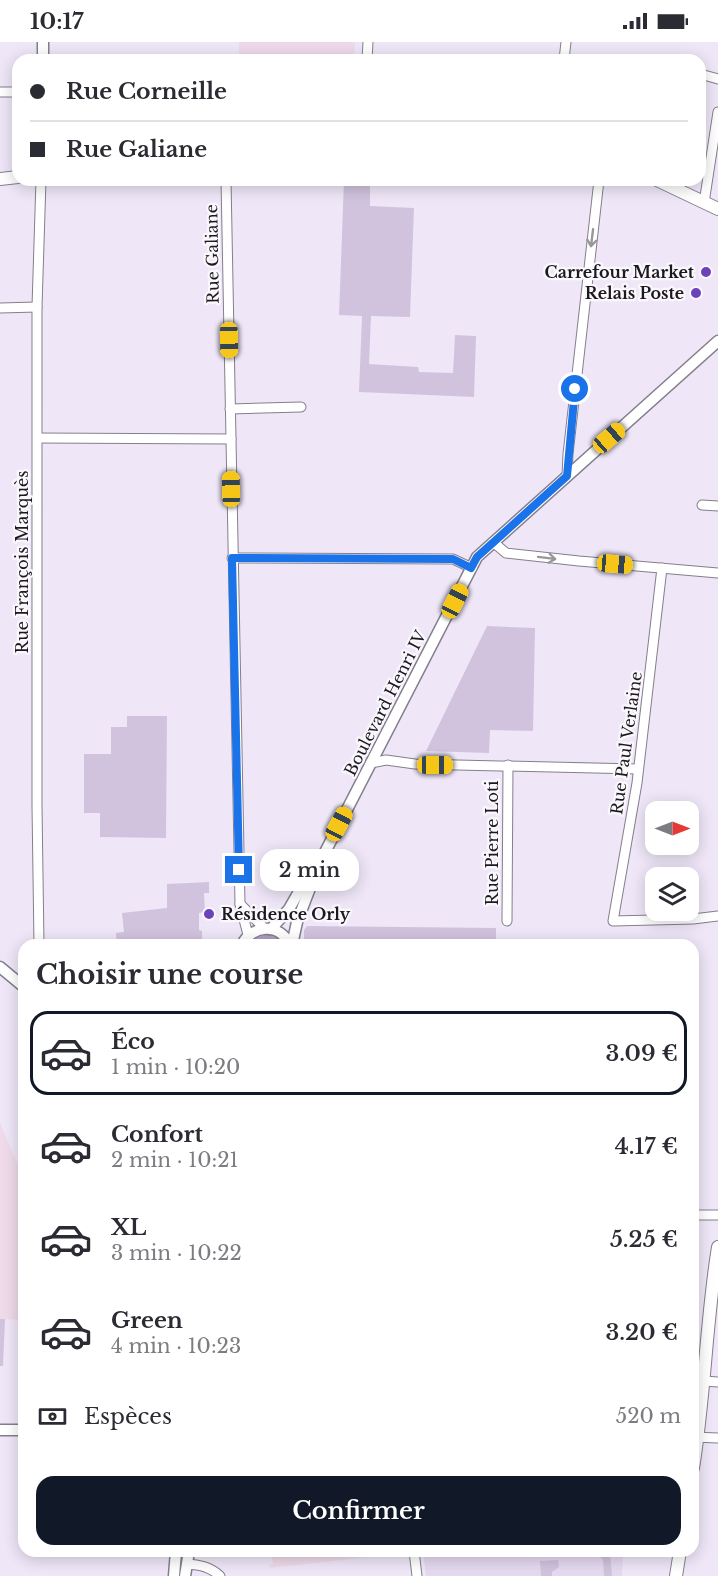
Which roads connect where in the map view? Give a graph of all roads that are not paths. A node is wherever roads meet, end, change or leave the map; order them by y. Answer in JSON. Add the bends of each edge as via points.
{"nodes":[{"id":1,"x":718,"y":112,"type":"edge"},
{"id":2,"x":41,"y":186,"type":"edge"},
{"id":3,"x":226,"y":186,"type":"edge"},
{"id":4,"x":598,"y":186,"type":"edge"},
{"id":5,"x":669,"y":186,"type":"edge"},
{"id":6,"x":704,"y":203,"type":"junction"},
{"id":7,"x":718,"y":210,"type":"edge"},
{"id":8,"x":37,"y":307,"type":"junction"},
{"id":9,"x":0,"y":308,"type":"edge"},
{"id":10,"x":718,"y":341,"type":"edge"},
{"id":11,"x":301,"y":407,"type":"dead end"},
{"id":12,"x":230,"y":409,"type":"junction"},
{"id":13,"x":38,"y":438,"type":"junction"},
{"id":14,"x":231,"y":439,"type":"junction"},
{"id":15,"x":567,"y":476,"type":"junction"},
{"id":16,"x":702,"y":505,"type":"dead end"},
{"id":17,"x":718,"y":506,"type":"edge"},
{"id":18,"x":493,"y":542,"type":"junction"},
{"id":19,"x":232,"y":558,"type":"junction"},
{"id":20,"x":471,"y":568,"type":"junction"},
{"id":21,"x":662,"y":568,"type":"junction"},
{"id":22,"x":718,"y":573,"type":"edge"},
{"id":23,"x":371,"y":763,"type":"junction"},
{"id":24,"x":508,"y":765,"type":"junction"},
{"id":25,"x":638,"y":769,"type":"junction"},
{"id":26,"x":320,"y":862,"type":"junction"},
{"id":27,"x":240,"y":904,"type":"junction"},
{"id":28,"x":718,"y":916,"type":"edge"},
{"id":29,"x":507,"y":921,"type":"dead end"},
{"id":30,"x":267,"y":928,"type":"junction"},
{"id":31,"x":39,"y":939,"type":"edge"},
{"id":32,"x":245,"y":939,"type":"edge"},
{"id":33,"x":247,"y":939,"type":"edge"},
{"id":34,"x":286,"y":939,"type":"edge"},
{"id":35,"x":293,"y":939,"type":"edge"},
{"id":36,"x":0,"y":967,"type":"edge"},
{"id":37,"x":18,"y":982,"type":"edge"},
{"id":38,"x":699,"y":1215,"type":"edge"},
{"id":39,"x":718,"y":1215,"type":"edge"},
{"id":40,"x":718,"y":1247,"type":"edge"},
{"id":41,"x":714,"y":1309,"type":"edge"},
{"id":42,"x":703,"y":1381,"type":"junction"},
{"id":43,"x":718,"y":1382,"type":"edge"},
{"id":44,"x":699,"y":1413,"type":"edge"},
{"id":45,"x":0,"y":1430,"type":"edge"},
{"id":46,"x":18,"y":1430,"type":"edge"},
{"id":47,"x":699,"y":1437,"type":"edge"},
{"id":48,"x":718,"y":1438,"type":"edge"},
{"id":49,"x":176,"y":1557,"type":"edge"},
{"id":50,"x":188,"y":1557,"type":"edge"},
{"id":51,"x":415,"y":1557,"type":"edge"},
{"id":52,"x":679,"y":1557,"type":"edge"},
{"id":53,"x":187,"y":1564,"type":"junction"},
{"id":54,"x":174,"y":1576,"type":"edge"},
{"id":55,"x":185,"y":1576,"type":"edge"},
{"id":56,"x":220,"y":1576,"type":"edge"},
{"id":57,"x":417,"y":1576,"type":"edge"},
{"id":58,"x":676,"y":1576,"type":"edge"}],
"edges":[{"from":1,"to":6,"type":"street"},
{"from":2,"to":8,"type":"street","name":"Rue François Marquès"},
{"from":3,"to":12,"type":"street","name":"Rue Galiane"},
{"from":4,"to":15,"type":"street","one_way":true},
{"from":5,"to":6,"type":"main road"},
{"from":6,"to":7,"type":"main road"},
{"from":8,"to":9,"type":"street"},
{"from":8,"to":13,"type":"street","name":"Rue François Marquès"},
{"from":10,"to":15,"type":"street","name":"Boulevard Henri IV"},
{"from":11,"to":12,"type":"street"},
{"from":12,"to":14,"type":"street","name":"Rue Galiane"},
{"from":13,"to":14,"type":"street"},
{"from":13,"to":31,"type":"street","name":"Rue François Marquès"},
{"from":14,"to":19,"type":"street","name":"Rue Galiane"},
{"from":15,"to":18,"type":"street","name":"Boulevard Henri IV"},
{"from":16,"to":17,"type":"street"},
{"from":18,"to":20,"type":"street","name":"Boulevard Henri IV"},
{"from":18,"to":21,"type":"street","one_way":true,"via":[[506,553]]},
{"from":19,"to":20,"type":"street","via":[[453,559]]},
{"from":19,"to":27,"type":"street","name":"Rue Galiane"},
{"from":20,"to":23,"type":"street","name":"Boulevard Henri IV"},
{"from":21,"to":22,"type":"street"},
{"from":21,"to":25,"type":"street","name":"Rue Paul Verlaine"},
{"from":23,"to":24,"type":"street","via":[[386,760]]},
{"from":23,"to":26,"type":"street","name":"Boulevard Henri IV"},
{"from":24,"to":25,"type":"street"},
{"from":24,"to":29,"type":"street","name":"Rue Pierre Loti"},
{"from":25,"to":28,"type":"street","name":"Rue Paul Verlaine","via":[[613,921]]},
{"from":26,"to":30,"type":"street","name":"Boulevard Henri IV","via":[[289,909]]},
{"from":26,"to":35,"type":"street","name":"Boulevard Henri IV"},
{"from":27,"to":30,"type":"street"},
{"from":27,"to":32,"type":"street","name":"Rue Galiane"},
{"from":30,"to":33,"type":"street"},
{"from":30,"to":34,"type":"street"},
{"from":36,"to":37,"type":"street"},
{"from":38,"to":39,"type":"street"},
{"from":40,"to":41,"type":"main road"},
{"from":41,"to":42,"type":"main road"},
{"from":42,"to":43,"type":"street"},
{"from":42,"to":44,"type":"main road"},
{"from":45,"to":46,"type":"street"},
{"from":47,"to":48,"type":"street"},
{"from":49,"to":54,"type":"street"},
{"from":50,"to":53,"type":"street"},
{"from":51,"to":57,"type":"street"},
{"from":52,"to":58,"type":"main road"},
{"from":53,"to":55,"type":"street"},
{"from":53,"to":56,"type":"street","via":[[200,1564]]}]}
